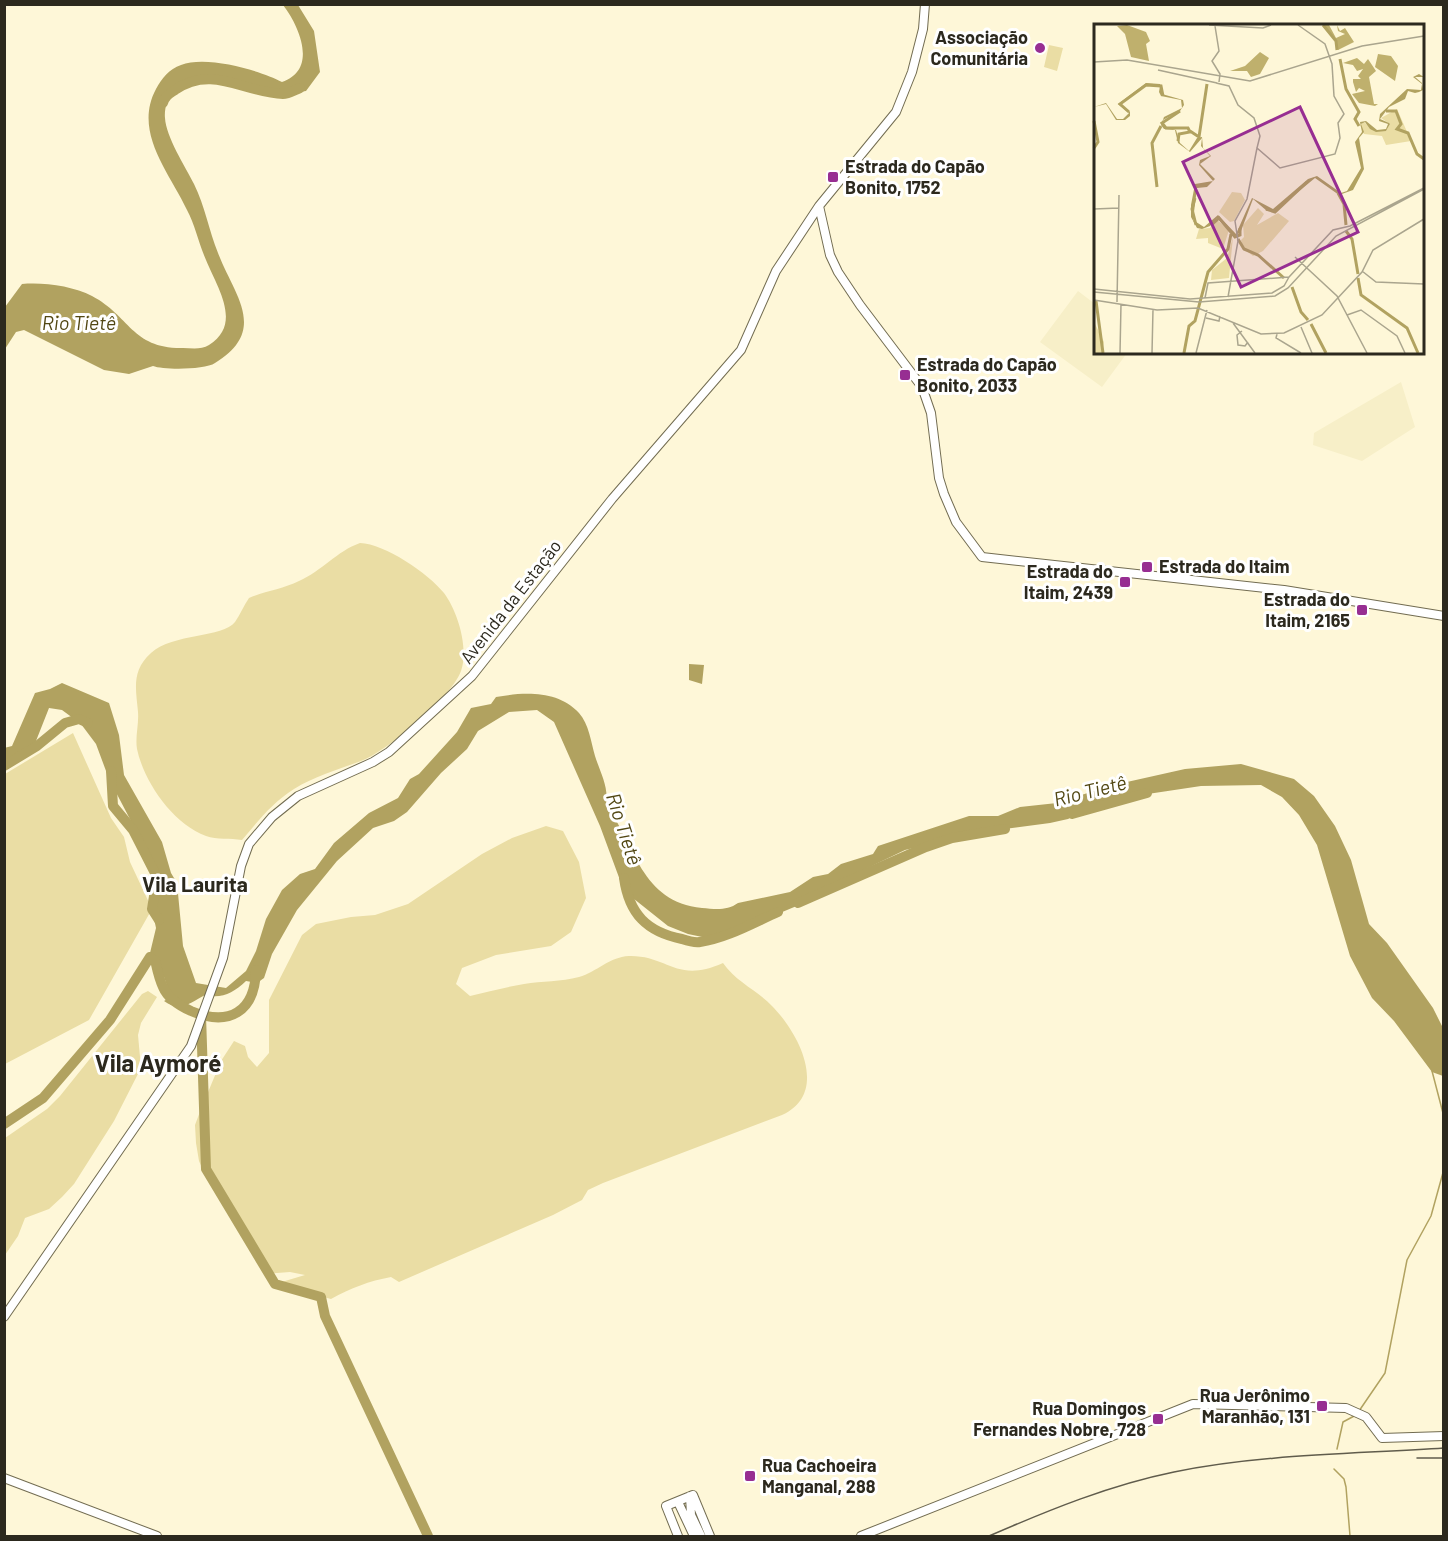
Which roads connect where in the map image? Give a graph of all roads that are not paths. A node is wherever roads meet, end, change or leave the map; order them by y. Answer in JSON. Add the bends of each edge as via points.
{"nodes":[{"id":1,"x":925,"y":4,"type":"edge"},
{"id":2,"x":819,"y":206,"type":"junction"},
{"id":3,"x":1443,"y":616,"type":"edge"},
{"id":4,"x":4,"y":1317,"type":"edge"},
{"id":5,"x":1443,"y":1436,"type":"edge"},
{"id":6,"x":4,"y":1478,"type":"edge"},
{"id":7,"x":692,"y":1496,"type":"junction"},
{"id":8,"x":678,"y":1502,"type":"junction"},
{"id":9,"x":687,"y":1515,"type":"junction"},
{"id":10,"x":157,"y":1536,"type":"edge"},
{"id":11,"x":678,"y":1536,"type":"edge"},
{"id":12,"x":694,"y":1536,"type":"edge"},
{"id":13,"x":701,"y":1536,"type":"edge"},
{"id":14,"x":710,"y":1536,"type":"edge"},
{"id":15,"x":861,"y":1536,"type":"edge"}],
"edges":[{"from":1,"to":2,"type":"street","name":"Avenida da Estação","via":[[912,72],[896,112]]},
{"from":2,"to":3,"type":"street","via":[[838,272],[922,387],[931,413],[939,478],[956,522],[982,557],[1284,590]]},
{"from":2,"to":4,"type":"street","name":"Avenida da Estação","via":[[776,271],[741,350],[612,499],[472,676],[389,752],[298,796],[249,844],[217,980],[197,1033],[175,1073]]},
{"from":5,"to":15,"type":"street","via":[[1382,1437],[1356,1411],[1193,1404]]},
{"from":6,"to":10,"type":"street"},
{"from":7,"to":8,"type":"street"},
{"from":7,"to":9,"type":"street"},
{"from":7,"to":14,"type":"street"},
{"from":8,"to":9,"type":"street"},
{"from":8,"to":11,"type":"street","via":[[666,1506]]},
{"from":9,"to":12,"type":"street"},
{"from":9,"to":13,"type":"street"}]}
